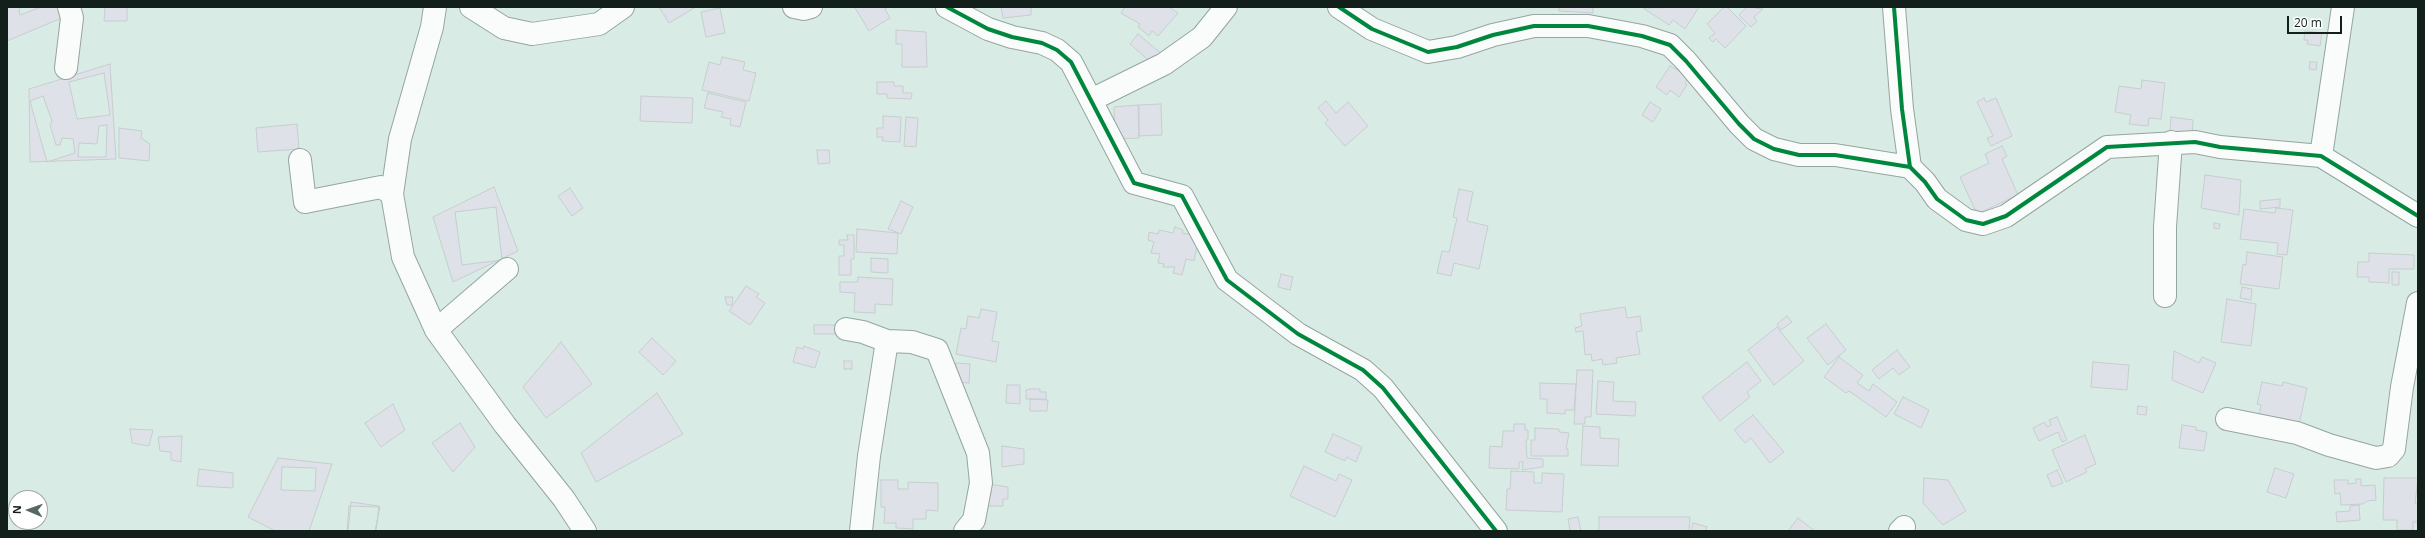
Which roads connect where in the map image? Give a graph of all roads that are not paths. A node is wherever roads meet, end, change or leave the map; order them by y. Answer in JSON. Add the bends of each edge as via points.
{"nodes":[{"id":1,"x":69,"y":7,"type":"edge"},
{"id":2,"x":436,"y":7,"type":"edge"},
{"id":3,"x":471,"y":7,"type":"edge"},
{"id":4,"x":623,"y":7,"type":"edge"},
{"id":5,"x":794,"y":7,"type":"edge"},
{"id":6,"x":811,"y":7,"type":"edge"},
{"id":7,"x":947,"y":7,"type":"edge"},
{"id":8,"x":1226,"y":7,"type":"edge"},
{"id":9,"x":1339,"y":7,"type":"edge"},
{"id":10,"x":1894,"y":7,"type":"edge"},
{"id":11,"x":2343,"y":7,"type":"edge"},
{"id":12,"x":66,"y":68,"type":"dead end"},
{"id":13,"x":1091,"y":100,"type":"junction"},
{"id":14,"x":2171,"y":142,"type":"junction"},
{"id":15,"x":2321,"y":156,"type":"junction"},
{"id":16,"x":300,"y":160,"type":"dead end"},
{"id":17,"x":1910,"y":167,"type":"junction"},
{"id":18,"x":392,"y":194,"type":"junction"},
{"id":19,"x":2418,"y":216,"type":"edge"},
{"id":20,"x":507,"y":270,"type":"dead end"},
{"id":21,"x":2165,"y":296,"type":"dead end"},
{"id":22,"x":2418,"y":304,"type":"edge"},
{"id":23,"x":846,"y":329,"type":"dead end"},
{"id":24,"x":436,"y":330,"type":"junction"},
{"id":25,"x":887,"y":341,"type":"junction"},
{"id":26,"x":2227,"y":419,"type":"dead end"},
{"id":27,"x":585,"y":531,"type":"edge"},
{"id":28,"x":861,"y":531,"type":"edge"},
{"id":29,"x":965,"y":531,"type":"edge"},
{"id":30,"x":1496,"y":531,"type":"edge"}],
"edges":[{"from":1,"to":12,"type":"street","via":[[72,18]]},
{"from":2,"to":18,"type":"street","via":[[400,139]]},
{"from":3,"to":4,"type":"street","via":[[504,28],[532,34],[599,24]]},
{"from":5,"to":6,"type":"street"},
{"from":7,"to":13,"type":"street","via":[[988,28],[1012,37],[1042,43],[1057,50],[1071,62]]},
{"from":8,"to":13,"type":"street","via":[[1202,37],[1164,64]]},
{"from":9,"to":17,"type":"street","via":[[1372,29],[1428,52],[1457,47],[1493,35],[1534,26],[1588,26],[1642,36],[1670,45],[1686,60],[1739,124],[1754,139],[1774,149],[1800,155],[1835,155]]},
{"from":10,"to":17,"type":"street","via":[[1902,109]]},
{"from":11,"to":15,"type":"street"},
{"from":13,"to":30,"type":"street","via":[[1134,183],[1182,196],[1227,280],[1298,334],[1363,370],[1383,388]]},
{"from":14,"to":15,"type":"street","via":[[2195,142],[2220,147]]},
{"from":14,"to":17,"type":"street","via":[[2107,147],[2006,216],[1982,224],[1966,220],[1937,199]]},
{"from":14,"to":21,"type":"street","via":[[2165,228]]},
{"from":15,"to":19,"type":"street"},
{"from":16,"to":18,"type":"street","via":[[305,202],[381,188]]},
{"from":18,"to":24,"type":"street","via":[[403,257]]},
{"from":20,"to":24,"type":"street"},
{"from":22,"to":26,"type":"street","via":[[2402,387],[2394,449],[2388,456],[2376,458],[2297,433]]},
{"from":23,"to":25,"type":"street"},
{"from":24,"to":27,"type":"street","via":[[505,425],[564,499]]},
{"from":25,"to":28,"type":"street","via":[[869,456]]},
{"from":25,"to":29,"type":"street","via":[[912,342],[938,350],[945,366],[978,453],[980,483],[974,520]]}]}
